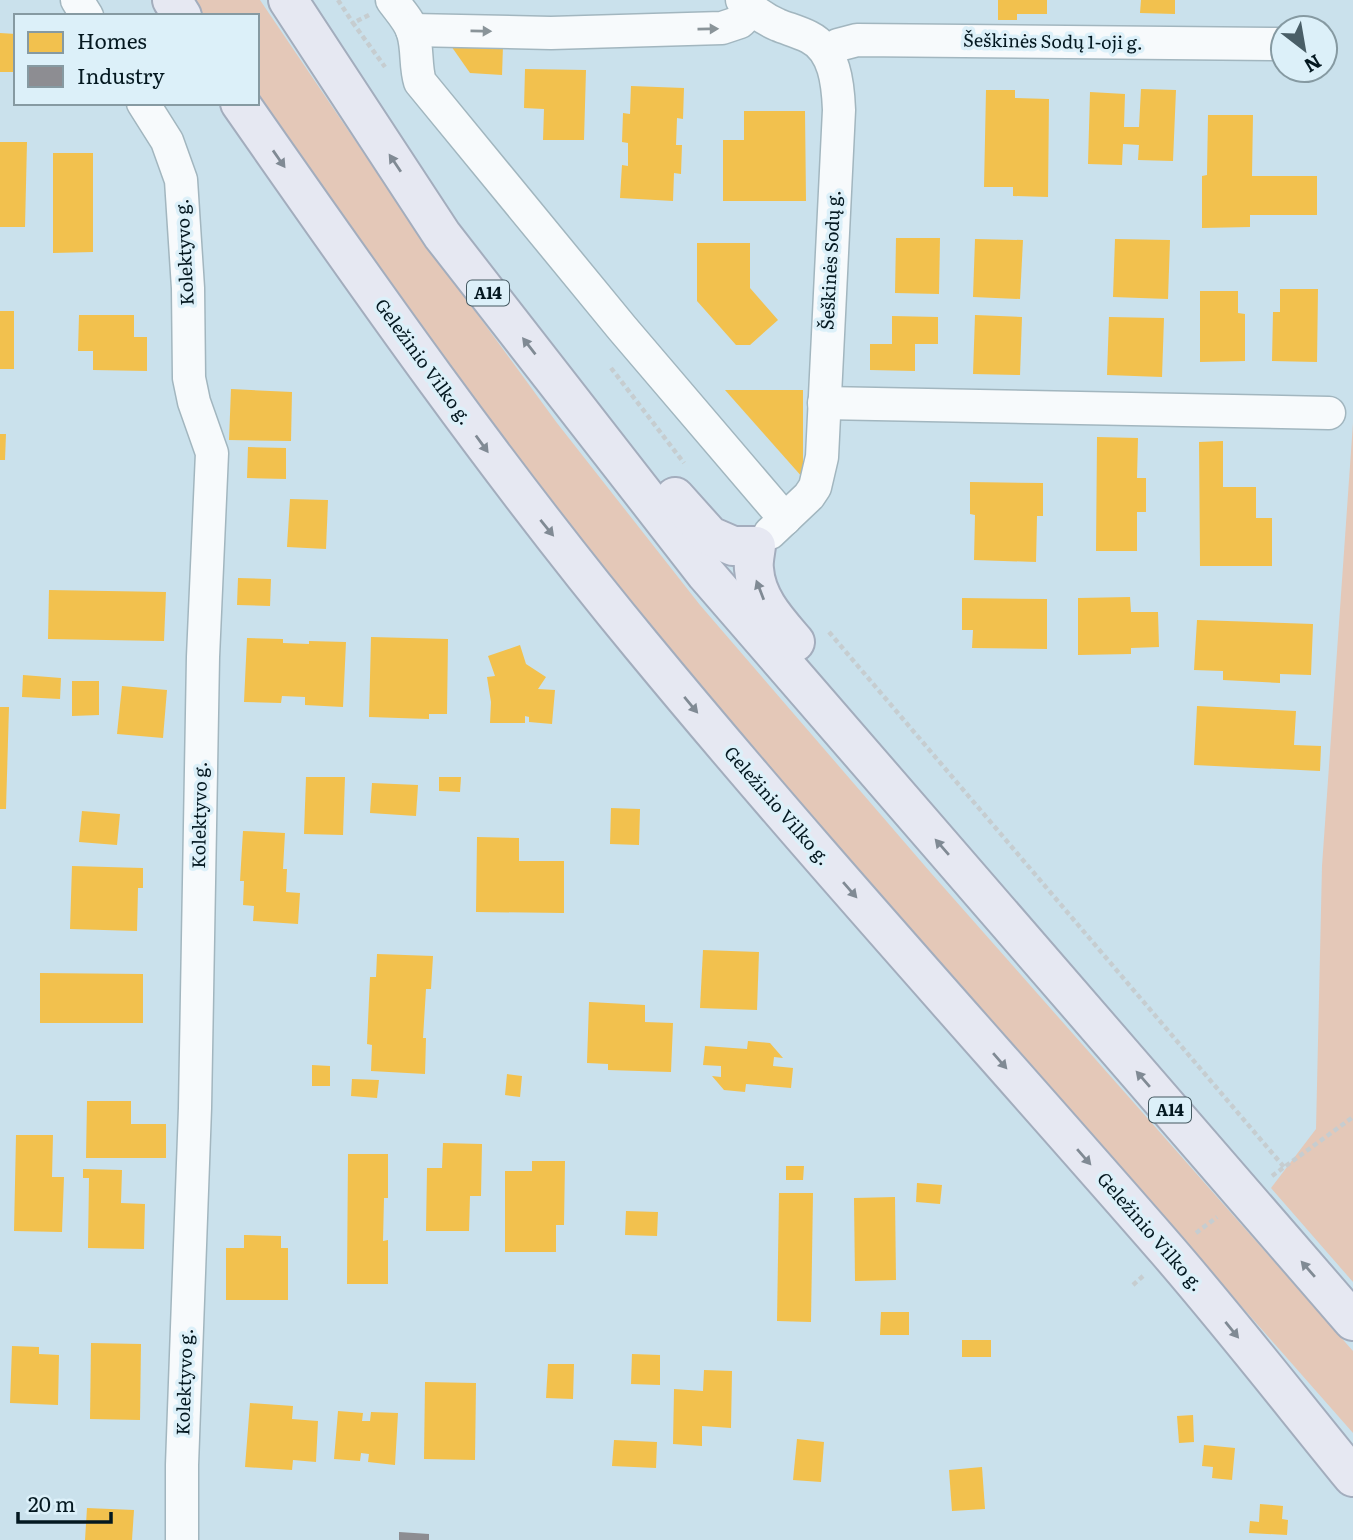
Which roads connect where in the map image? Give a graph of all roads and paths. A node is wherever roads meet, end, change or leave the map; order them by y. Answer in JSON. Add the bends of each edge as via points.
{"nodes":[{"id":1,"x":288,"y":0,"type":"edge"},
{"id":2,"x":338,"y":0,"type":"edge"},
{"id":3,"x":392,"y":0,"type":"edge"},
{"id":4,"x":747,"y":5,"type":"edge"},
{"id":5,"x":353,"y":23,"type":"dead end"},
{"id":6,"x":412,"y":30,"type":"junction"},
{"id":7,"x":1269,"y":44,"type":"edge"},
{"id":8,"x":827,"y":53,"type":"junction"},
{"id":9,"x":144,"y":105,"type":"edge"},
{"id":10,"x":241,"y":105,"type":"edge"},
{"id":11,"x":563,"y":390,"type":"junction"},
{"id":12,"x":824,"y":403,"type":"junction"},
{"id":13,"x":1329,"y":412,"type":"dead end"},
{"id":14,"x":785,"y":519,"type":"junction"},
{"id":15,"x":756,"y":546,"type":"junction"},
{"id":16,"x":875,"y":770,"type":"junction"},
{"id":17,"x":1353,"y":1117,"type":"edge"},
{"id":18,"x":1245,"y":1195,"type":"junction"},
{"id":19,"x":1170,"y":1254,"type":"junction"},
{"id":20,"x":1133,"y":1285,"type":"dead end"},
{"id":21,"x":1353,"y":1321,"type":"edge"},
{"id":22,"x":1353,"y":1476,"type":"edge"},
{"id":23,"x":181,"y":1540,"type":"edge"}],
"edges":[{"from":11,"to":1,"type":"highway","number":"A14","one_way":true,"via":[[442,234]]},
{"from":2,"to":5,"type":"path"},
{"from":3,"to":6,"type":"street"},
{"from":6,"to":4,"type":"street","one_way":true,"via":[[722,29],[740,22]]},
{"from":4,"to":8,"type":"street","via":[[775,24],[812,38]]},
{"from":6,"to":14,"type":"street","via":[[419,82]]},
{"from":7,"to":8,"type":"street","name":"Šeškinės Sodų 1-oji g.","via":[[857,40]]},
{"from":8,"to":12,"type":"street","name":"Šeškinės Sodų g.","via":[[838,86],[839,110]]},
{"from":9,"to":23,"type":"street","name":"Kolektyvo g.","via":[[167,141],[181,180],[189,378],[212,453]]},
{"from":10,"to":19,"type":"highway","name":"Geležinio Vilko g.","one_way":true,"via":[[505,475],[639,644]]},
{"from":11,"to":15,"type":"highway","via":[[629,439],[710,536],[733,546]]},
{"from":11,"to":16,"type":"highway","number":"A14","via":[[706,574]]},
{"from":12,"to":13,"type":"street"},
{"from":12,"to":14,"type":"street","name":"Šeškinės Sodų g.","via":[[822,457],[815,487]]},
{"from":14,"to":15,"type":"street","name":"Šeškinės Sodų g."},
{"from":16,"to":15,"type":"highway","one_way":true,"via":[[838,694],[770,612],[758,589]]},
{"from":18,"to":16,"type":"highway","number":"A14","one_way":true},
{"from":17,"to":18,"type":"path"},
{"from":18,"to":19,"type":"path"},
{"from":21,"to":18,"type":"highway","number":"A14","one_way":true},
{"from":19,"to":20,"type":"path"},
{"from":19,"to":22,"type":"highway","name":"Geležinio Vilko g.","one_way":true}]}
